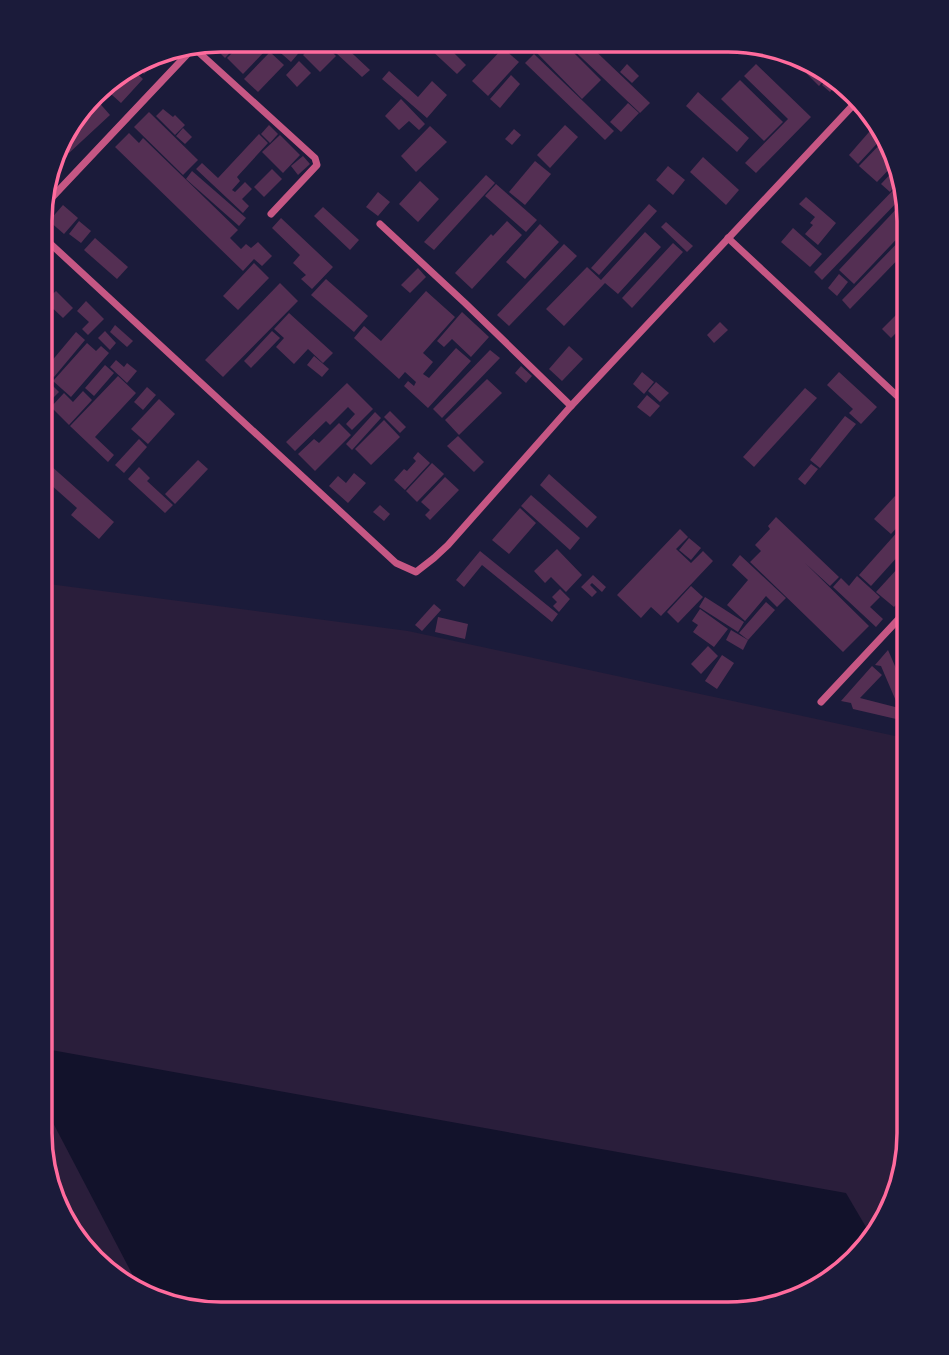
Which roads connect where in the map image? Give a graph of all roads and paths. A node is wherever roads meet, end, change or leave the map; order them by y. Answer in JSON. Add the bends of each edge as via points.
{"nodes":[{"id":1,"x":203,"y":54,"type":"edge"},
{"id":2,"x":185,"y":57,"type":"edge"},
{"id":3,"x":852,"y":107,"type":"edge"},
{"id":4,"x":55,"y":194,"type":"edge"},
{"id":5,"x":271,"y":214,"type":"dead end"},
{"id":6,"x":380,"y":224,"type":"dead end"},
{"id":7,"x":728,"y":238,"type":"junction"},
{"id":8,"x":52,"y":245,"type":"edge"},
{"id":9,"x":897,"y":396,"type":"edge"},
{"id":10,"x":571,"y":406,"type":"junction"},
{"id":11,"x":897,"y":621,"type":"edge"},
{"id":12,"x":821,"y":702,"type":"dead end"}],
"edges":[{"from":1,"to":5,"type":"street","via":[[315,158],[317,165]]},
{"from":2,"to":4,"type":"street"},
{"from":3,"to":7,"type":"street"},
{"from":6,"to":10,"type":"street"},
{"from":7,"to":9,"type":"street"},
{"from":7,"to":10,"type":"street"},
{"from":8,"to":10,"type":"street","via":[[396,563],[416,572],[448,545]]},
{"from":11,"to":12,"type":"street"}]}
